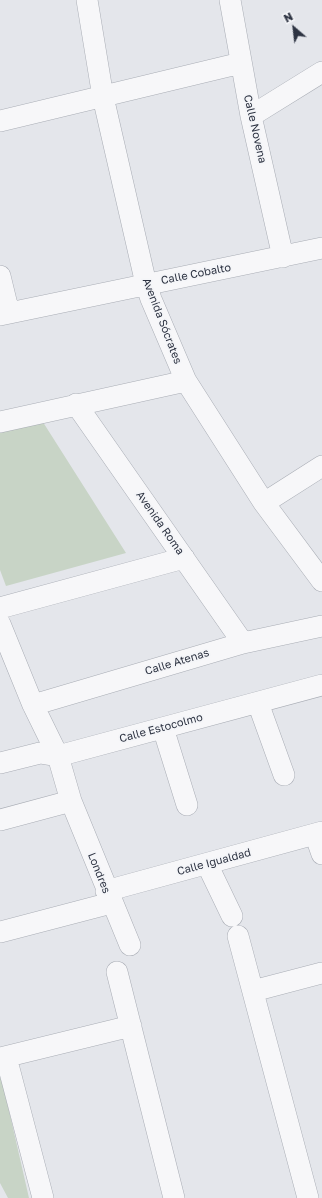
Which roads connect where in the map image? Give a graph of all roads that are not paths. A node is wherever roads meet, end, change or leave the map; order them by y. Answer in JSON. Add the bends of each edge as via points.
{"nodes":[{"id":1,"x":87,"y":0,"type":"edge"},
{"id":2,"x":230,"y":0,"type":"edge"},
{"id":3,"x":240,"y":63,"type":"junction"},
{"id":4,"x":322,"y":72,"type":"edge"},
{"id":5,"x":103,"y":97,"type":"junction"},
{"id":6,"x":251,"y":116,"type":"junction"},
{"id":7,"x":0,"y":121,"type":"edge"},
{"id":8,"x":322,"y":248,"type":"edge"},
{"id":9,"x":283,"y":257,"type":"junction"},
{"id":10,"x":0,"y":276,"type":"edge"},
{"id":11,"x":146,"y":284,"type":"junction"},
{"id":12,"x":4,"y":314,"type":"edge"},
{"id":13,"x":186,"y":381,"type":"junction"},
{"id":14,"x":76,"y":404,"type":"junction"},
{"id":15,"x":0,"y":422,"type":"edge"},
{"id":16,"x":322,"y":466,"type":"edge"},
{"id":17,"x":264,"y":502,"type":"junction"},
{"id":18,"x":184,"y":558,"type":"junction"},
{"id":19,"x":322,"y":581,"type":"edge"},
{"id":20,"x":0,"y":608,"type":"edge"},
{"id":21,"x":0,"y":624,"type":"edge"},
{"id":22,"x":322,"y":626,"type":"edge"},
{"id":23,"x":243,"y":643,"type":"junction"},
{"id":24,"x":322,"y":685,"type":"edge"},
{"id":25,"x":258,"y":702,"type":"junction"},
{"id":26,"x":33,"y":705,"type":"junction"},
{"id":27,"x":163,"y":728,"type":"junction"},
{"id":28,"x":58,"y":756,"type":"junction"},
{"id":29,"x":0,"y":763,"type":"edge"},
{"id":30,"x":284,"y":774,"type":"dead end"},
{"id":31,"x":71,"y":801,"type":"junction"},
{"id":32,"x":187,"y":805,"type":"dead end"},
{"id":33,"x":0,"y":820,"type":"edge"},
{"id":34,"x":318,"y":833,"type":"edge"},
{"id":35,"x":322,"y":854,"type":"edge"},
{"id":36,"x":207,"y":864,"type":"junction"},
{"id":37,"x":109,"y":897,"type":"junction"},
{"id":38,"x":232,"y":916,"type":"dead end"},
{"id":39,"x":0,"y":932,"type":"edge"},
{"id":40,"x":238,"y":936,"type":"dead end"},
{"id":41,"x":130,"y":944,"type":"dead end"},
{"id":42,"x":117,"y":972,"type":"dead end"},
{"id":43,"x":322,"y":973,"type":"edge"},
{"id":44,"x":253,"y":991,"type":"junction"},
{"id":45,"x":131,"y":1026,"type":"junction"},
{"id":46,"x":3,"y":1057,"type":"edge"},
{"id":47,"x":43,"y":1198,"type":"edge"},
{"id":48,"x":174,"y":1198,"type":"edge"},
{"id":49,"x":308,"y":1198,"type":"edge"}],
"edges":[{"from":1,"to":5,"type":"street","name":"Avenida Sócrates"},
{"from":2,"to":3,"type":"street","name":"Calle Novena"},
{"from":3,"to":5,"type":"street"},
{"from":3,"to":6,"type":"street","name":"Calle Novena"},
{"from":4,"to":6,"type":"street"},
{"from":5,"to":7,"type":"street"},
{"from":5,"to":11,"type":"street","name":"Avenida Sócrates"},
{"from":6,"to":9,"type":"street","name":"Calle Novena"},
{"from":8,"to":9,"type":"street","name":"Calle Cobalto"},
{"from":9,"to":11,"type":"street","name":"Calle Cobalto"},
{"from":10,"to":12,"type":"street"},
{"from":11,"to":12,"type":"street","name":"Calle Cobalto"},
{"from":11,"to":13,"type":"street","name":"Avenida Sócrates"},
{"from":13,"to":14,"type":"street"},
{"from":13,"to":17,"type":"street","name":"Avenida Sócrates"},
{"from":14,"to":15,"type":"street"},
{"from":14,"to":18,"type":"street","name":"Avenida Roma"},
{"from":16,"to":17,"type":"street"},
{"from":17,"to":19,"type":"street","name":"Avenida Sócrates"},
{"from":18,"to":20,"type":"street"},
{"from":18,"to":23,"type":"street","name":"Avenida Roma"},
{"from":21,"to":26,"type":"street","name":"Londres"},
{"from":22,"to":23,"type":"street","name":"Calle Atenas"},
{"from":23,"to":26,"type":"street","name":"Calle Atenas"},
{"from":24,"to":25,"type":"street","name":"Calle Estocolmo"},
{"from":25,"to":27,"type":"street","name":"Calle Estocolmo"},
{"from":25,"to":30,"type":"street"},
{"from":26,"to":28,"type":"street","name":"Londres"},
{"from":27,"to":28,"type":"street","name":"Calle Estocolmo"},
{"from":27,"to":32,"type":"street"},
{"from":28,"to":29,"type":"street","name":"Calle Estocolmo","via":[[40,753]]},
{"from":28,"to":31,"type":"street","name":"Londres"},
{"from":31,"to":33,"type":"street"},
{"from":31,"to":37,"type":"street","name":"Londres"},
{"from":34,"to":35,"type":"street"},
{"from":34,"to":36,"type":"street","name":"Calle Igualdad"},
{"from":36,"to":37,"type":"street","name":"Calle Igualdad"},
{"from":36,"to":38,"type":"street"},
{"from":37,"to":39,"type":"street","name":"Calle Igualdad"},
{"from":37,"to":41,"type":"street","name":"Londres"},
{"from":40,"to":44,"type":"street"},
{"from":42,"to":45,"type":"street"},
{"from":43,"to":44,"type":"street"},
{"from":44,"to":49,"type":"street"},
{"from":45,"to":46,"type":"street"},
{"from":45,"to":48,"type":"street"},
{"from":46,"to":47,"type":"street"}]}
